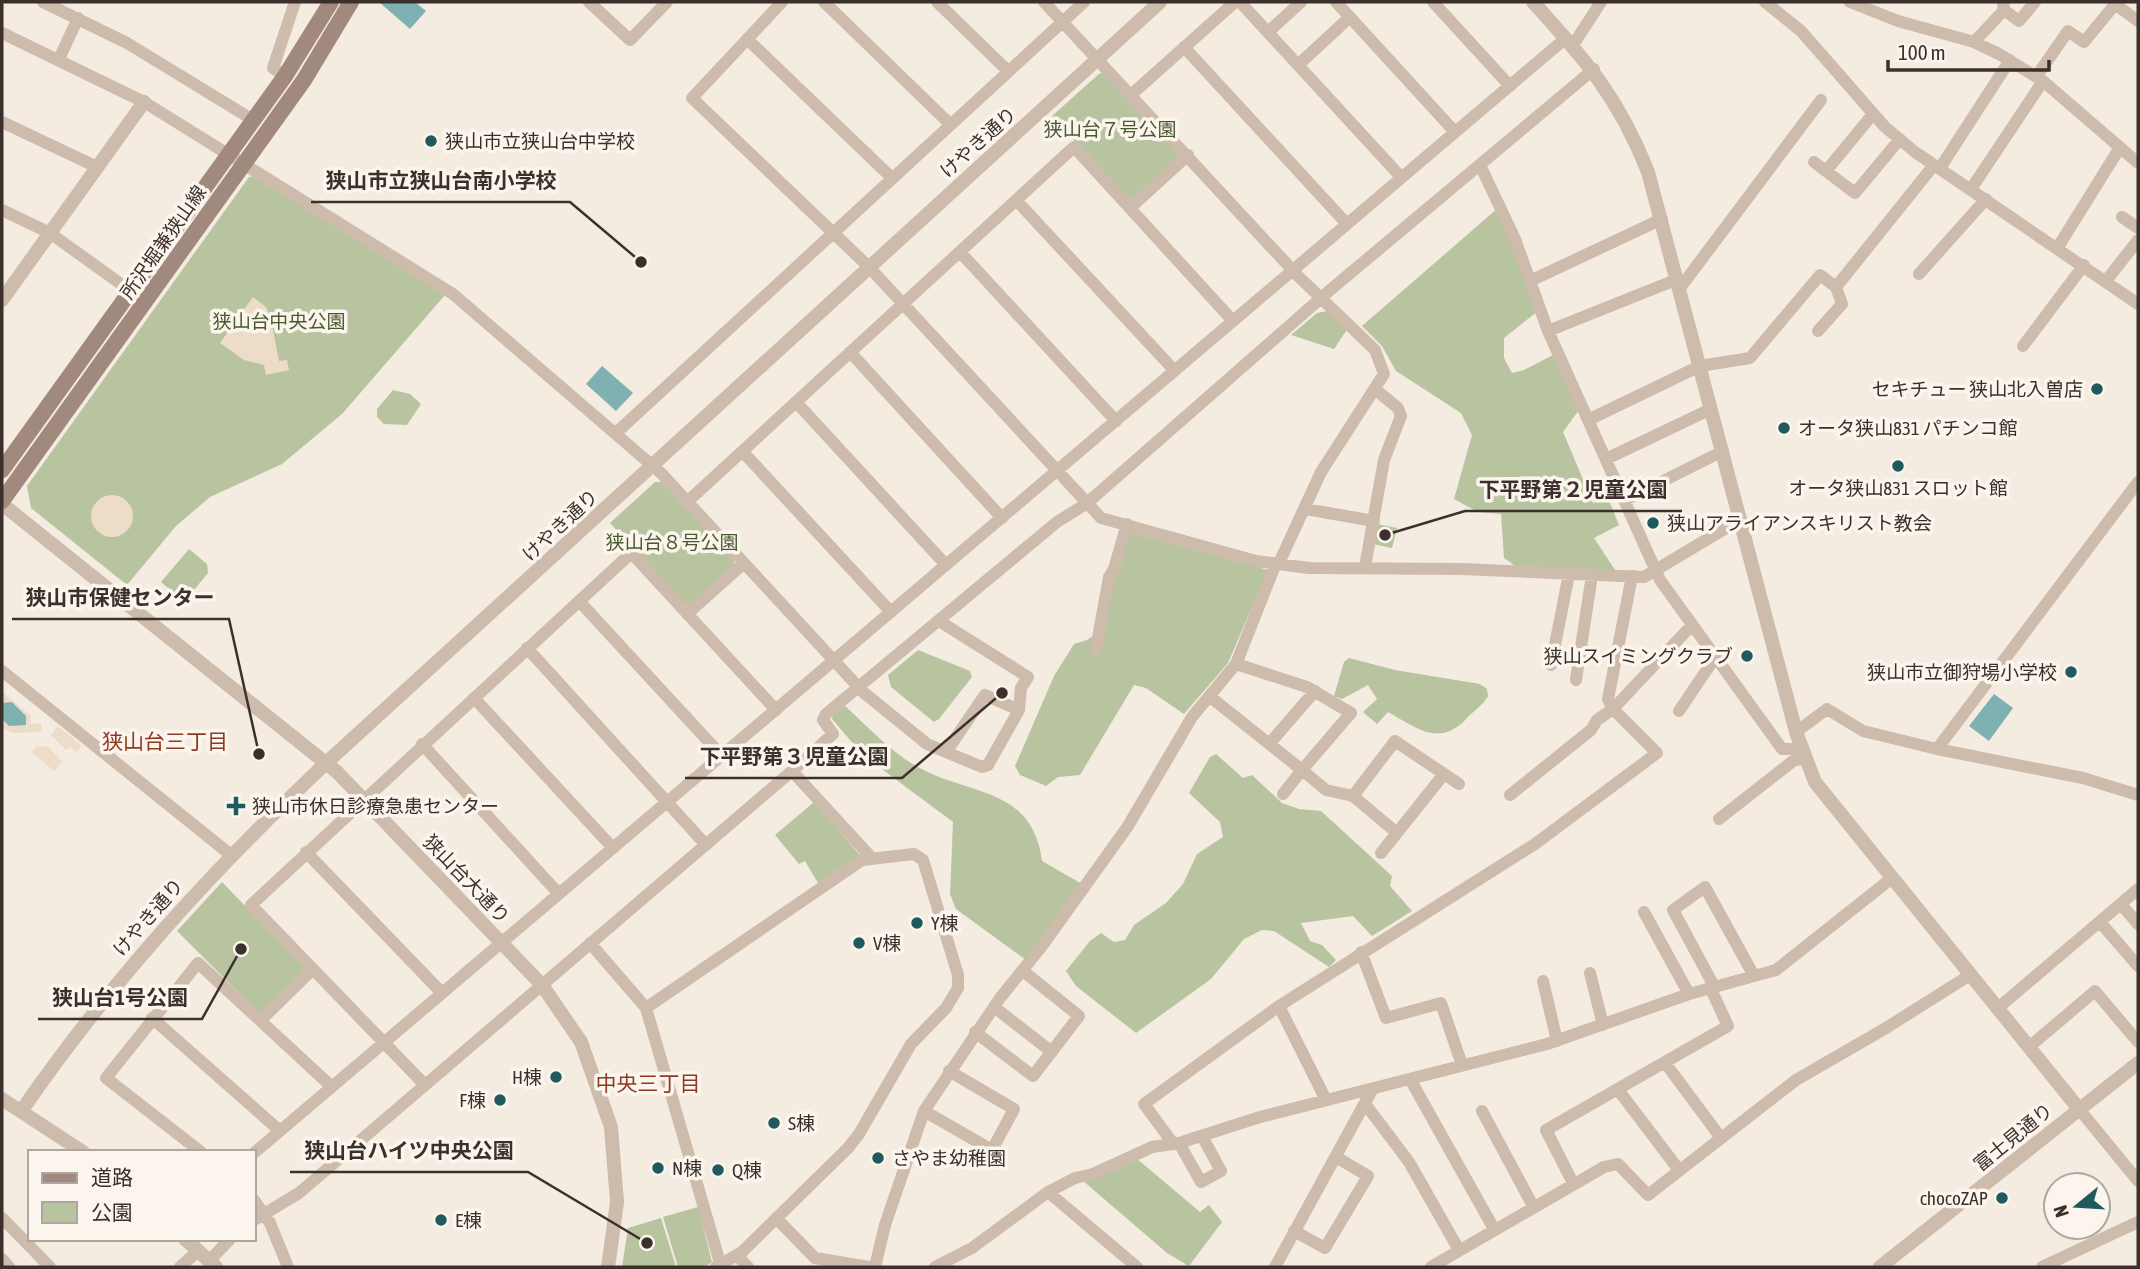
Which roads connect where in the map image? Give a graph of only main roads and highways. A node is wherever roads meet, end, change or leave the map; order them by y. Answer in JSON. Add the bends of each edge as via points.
{"nodes":[{"id":1,"x":331,"y":2,"type":"edge"},
{"id":2,"x":351,"y":2,"type":"edge"},
{"id":3,"x":2,"y":470,"type":"edge"},
{"id":4,"x":2,"y":503,"type":"edge"}],
"edges":[{"from":1,"to":3,"type":"main road","name":"所沢堀兼狭山線","via":[[285,76]]},
{"from":2,"to":4,"type":"main road","name":"所沢堀兼狭山線","via":[[304,80]]}]}
